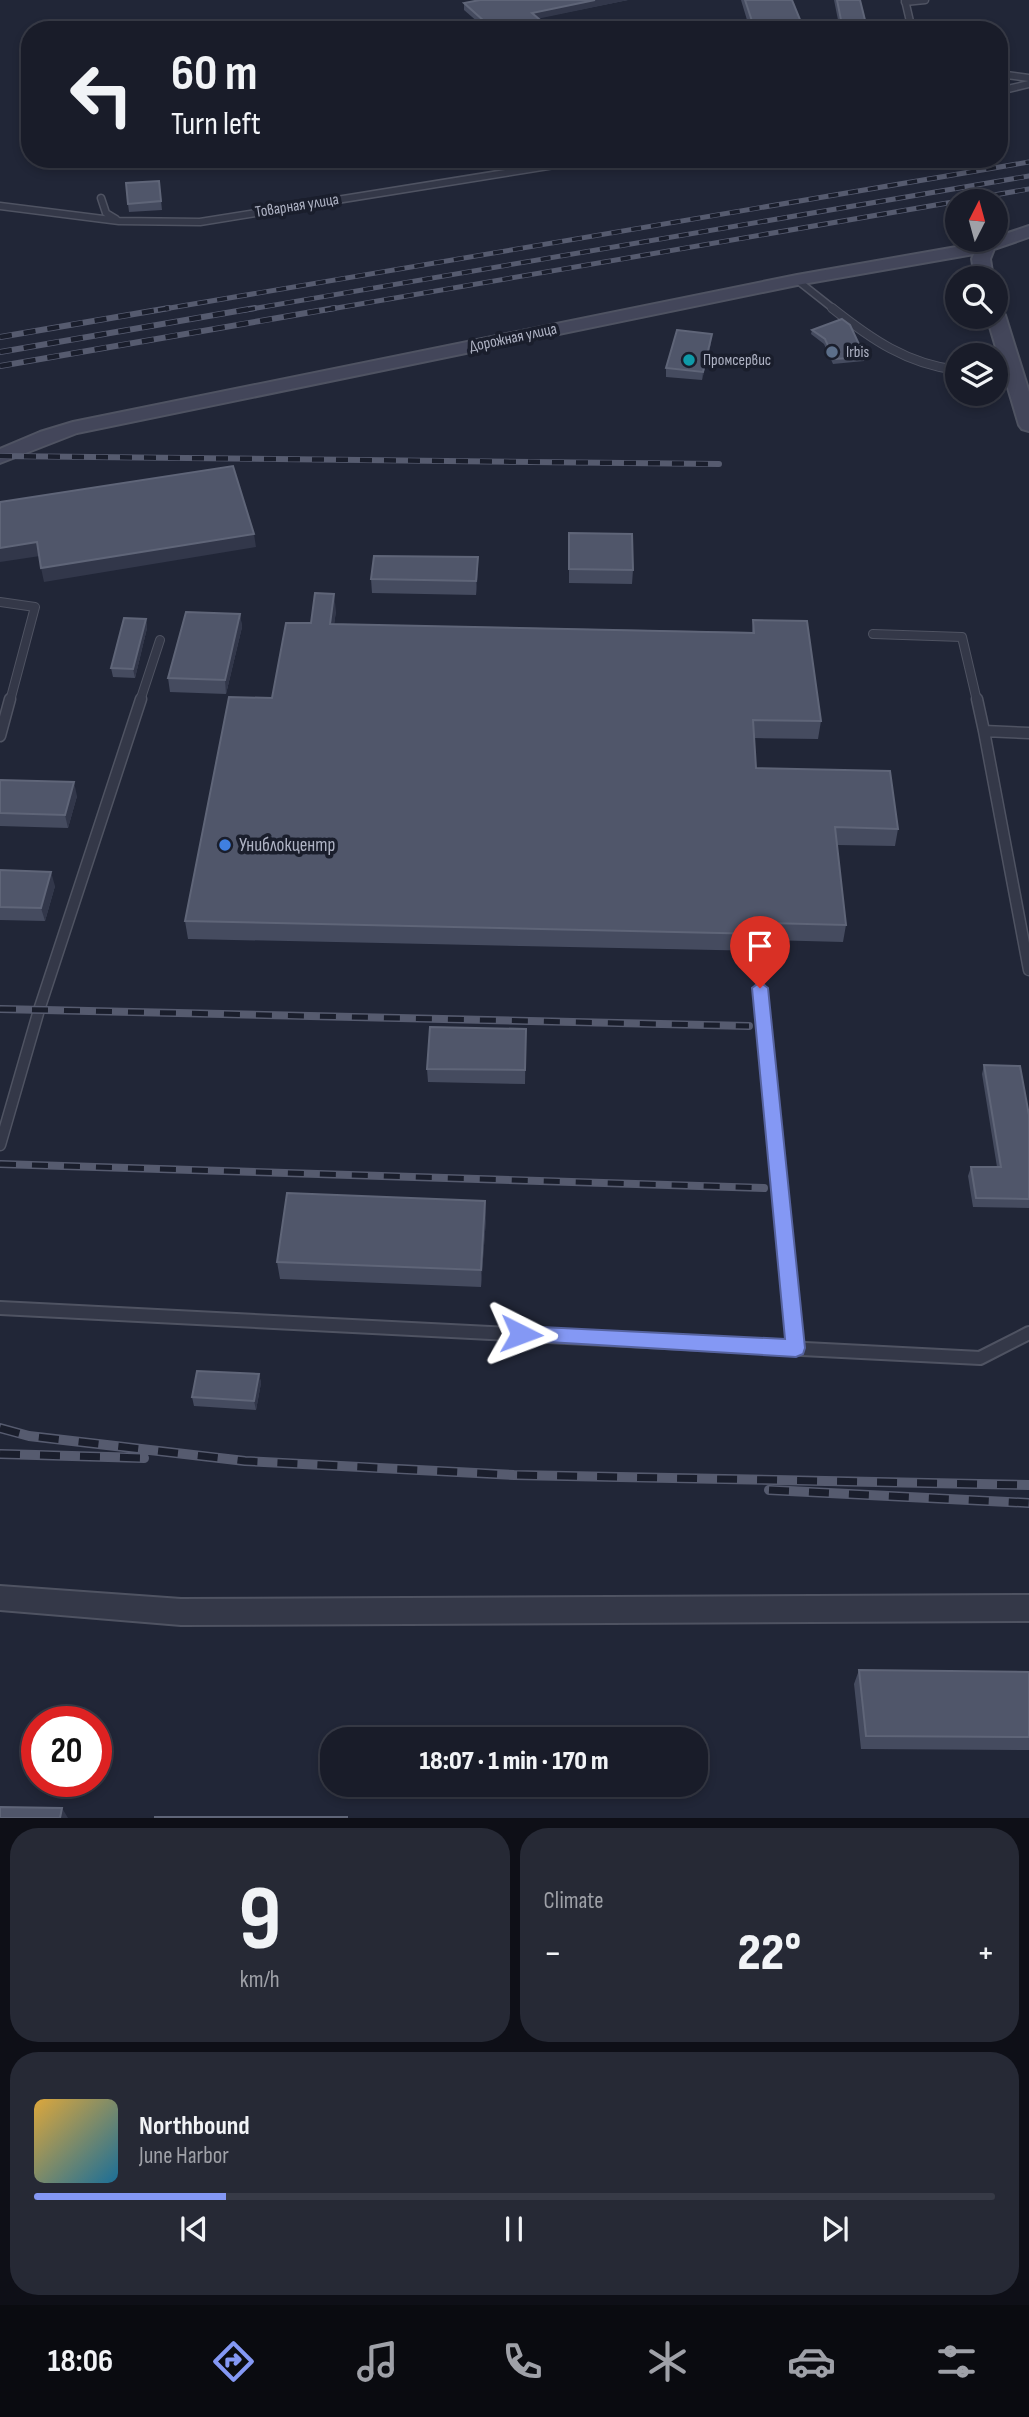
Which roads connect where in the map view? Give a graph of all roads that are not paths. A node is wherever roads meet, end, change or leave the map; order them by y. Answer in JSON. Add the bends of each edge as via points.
{"nodes":[{"id":1,"x":925,"y":0,"type":"edge"},
{"id":2,"x":905,"y":1,"type":"edge"},
{"id":3,"x":910,"y":21,"type":"edge"},
{"id":4,"x":1008,"y":75,"type":"edge"},
{"id":5,"x":1029,"y":78,"type":"edge"},
{"id":6,"x":1029,"y":85,"type":"edge"},
{"id":7,"x":1008,"y":89,"type":"edge"},
{"id":8,"x":536,"y":168,"type":"edge"},
{"id":9,"x":101,"y":198,"type":"dead end"},
{"id":10,"x":0,"y":206,"type":"edge"},
{"id":11,"x":119,"y":221,"type":"junction"},
{"id":12,"x":1029,"y":230,"type":"edge"},
{"id":13,"x":1008,"y":238,"type":"edge"},
{"id":14,"x":953,"y":252,"type":"edge"},
{"id":15,"x":797,"y":280,"type":"junction"},
{"id":16,"x":945,"y":369,"type":"edge"},
{"id":17,"x":1008,"y":379,"type":"edge"},
{"id":18,"x":1029,"y":425,"type":"edge"},
{"id":19,"x":0,"y":457,"type":"edge"},
{"id":20,"x":0,"y":602,"type":"edge"},
{"id":21,"x":873,"y":634,"type":"dead end"},
{"id":22,"x":160,"y":640,"type":"dead end"},
{"id":23,"x":984,"y":731,"type":"junction"},
{"id":24,"x":1029,"y":733,"type":"edge"},
{"id":25,"x":0,"y":736,"type":"edge"},
{"id":26,"x":1029,"y":970,"type":"edge"},
{"id":27,"x":760,"y":988,"type":"dead end"},
{"id":28,"x":0,"y":1145,"type":"edge"},
{"id":29,"x":0,"y":1308,"type":"edge"},
{"id":30,"x":1029,"y":1333,"type":"edge"},
{"id":31,"x":796,"y":1348,"type":"junction"},
{"id":32,"x":0,"y":1598,"type":"edge"},
{"id":33,"x":1029,"y":1608,"type":"edge"}],
"edges":[{"from":1,"to":2,"type":"lane"},
{"from":2,"to":3,"type":"lane"},
{"from":4,"to":5,"type":"lane"},
{"from":6,"to":7,"type":"lane"},
{"from":8,"to":11,"type":"lane","name":"Товарная улица","via":[[200,222]]},
{"from":9,"to":11,"type":"lane","via":[[106,214]]},
{"from":10,"to":11,"type":"lane","name":"Товарная улица"},
{"from":12,"to":13,"type":"street","name":"Дорожная улица"},
{"from":14,"to":15,"type":"street","name":"Дорожная улица"},
{"from":15,"to":16,"type":"lane","via":[[904,359]]},
{"from":15,"to":19,"type":"street","name":"Дорожная улица","via":[[73,428]]},
{"from":17,"to":18,"type":"street"},
{"from":20,"to":25,"type":"lane","via":[[35,607]]},
{"from":21,"to":23,"type":"lane","via":[[962,637]]},
{"from":22,"to":28,"type":"lane","via":[[39,1010]]},
{"from":23,"to":24,"type":"lane"},
{"from":23,"to":26,"type":"lane"},
{"from":27,"to":31,"type":"lane"},
{"from":29,"to":31,"type":"lane"},
{"from":30,"to":31,"type":"lane","via":[[981,1357]]},
{"from":32,"to":33,"type":"street","via":[[181,1612]]}]}
